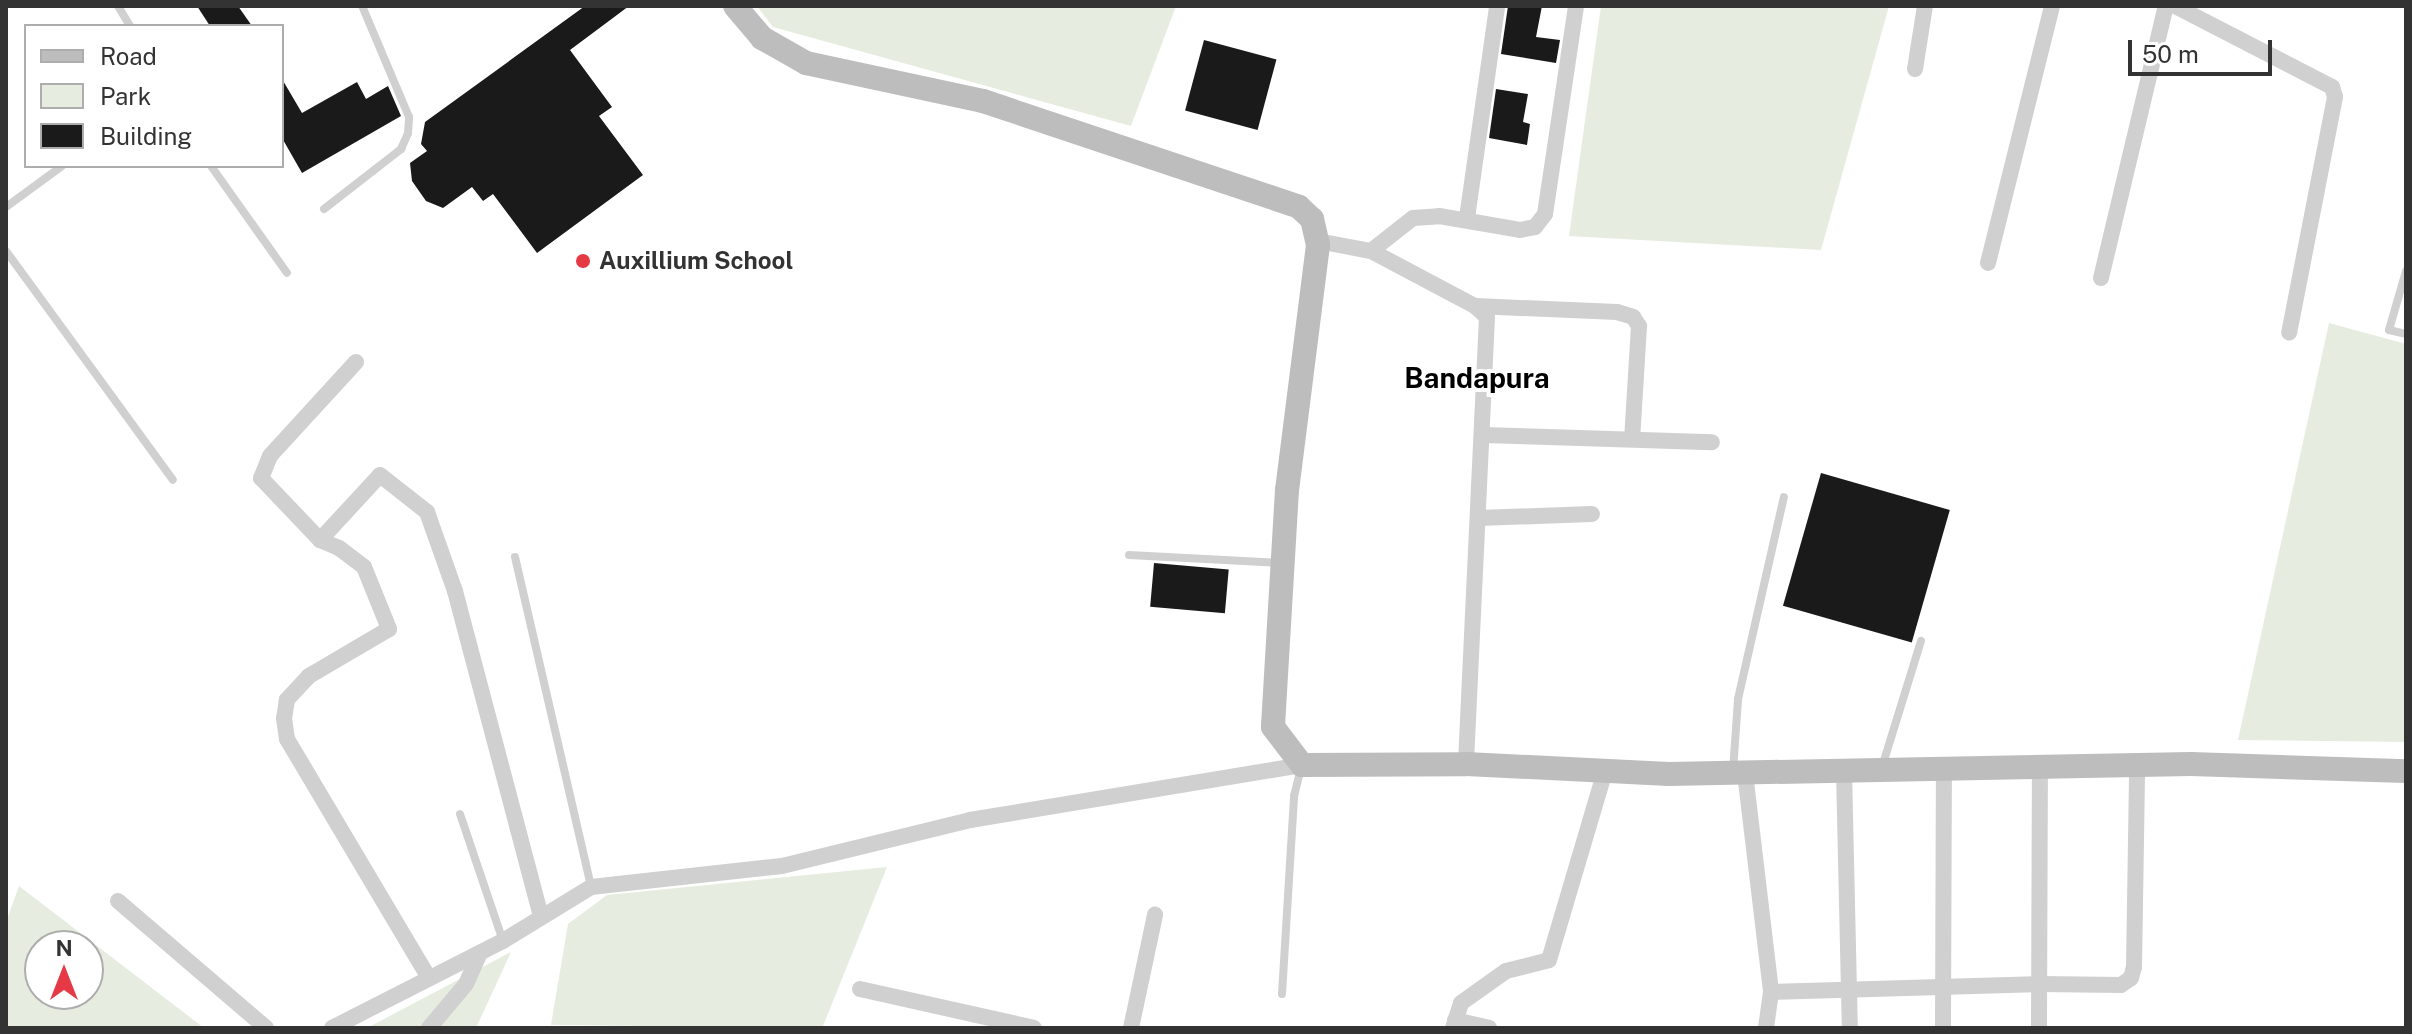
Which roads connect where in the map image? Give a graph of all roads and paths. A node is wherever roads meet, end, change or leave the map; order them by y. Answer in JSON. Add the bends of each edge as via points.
{"nodes":[{"id":1,"x":118,"y":6,"type":"edge"},
{"id":2,"x":362,"y":6,"type":"edge"},
{"id":3,"x":735,"y":6,"type":"edge"},
{"id":4,"x":1497,"y":6,"type":"edge"},
{"id":5,"x":1576,"y":6,"type":"edge"},
{"id":6,"x":1925,"y":6,"type":"edge"},
{"id":7,"x":2052,"y":6,"type":"edge"},
{"id":8,"x":2166,"y":6,"type":"edge"},
{"id":9,"x":2175,"y":6,"type":"edge"},
{"id":10,"x":129,"y":24,"type":"edge"},
{"id":11,"x":1915,"y":69,"type":"dead end"},
{"id":12,"x":59,"y":168,"type":"edge"},
{"id":13,"x":212,"y":168,"type":"edge"},
{"id":14,"x":6,"y":207,"type":"edge"},
{"id":15,"x":324,"y":209,"type":"dead end"},
{"id":16,"x":1467,"y":218,"type":"junction"},
{"id":17,"x":1318,"y":241,"type":"junction"},
{"id":18,"x":6,"y":251,"type":"edge"},
{"id":19,"x":1371,"y":251,"type":"junction"},
{"id":20,"x":1988,"y":263,"type":"dead end"},
{"id":21,"x":2406,"y":271,"type":"edge"},
{"id":22,"x":287,"y":273,"type":"dead end"},
{"id":23,"x":2101,"y":278,"type":"dead end"},
{"id":24,"x":1475,"y":306,"type":"junction"},
{"id":25,"x":2289,"y":333,"type":"dead end"},
{"id":26,"x":2406,"y":334,"type":"edge"},
{"id":27,"x":356,"y":362,"type":"dead end"},
{"id":28,"x":1483,"y":435,"type":"junction"},
{"id":29,"x":1632,"y":439,"type":"junction"},
{"id":30,"x":1712,"y":442,"type":"dead end"},
{"id":31,"x":173,"y":480,"type":"dead end"},
{"id":32,"x":1784,"y":497,"type":"dead end"},
{"id":33,"x":1592,"y":514,"type":"dead end"},
{"id":34,"x":1479,"y":518,"type":"junction"},
{"id":35,"x":320,"y":540,"type":"junction"},
{"id":36,"x":1129,"y":555,"type":"dead end"},
{"id":37,"x":515,"y":557,"type":"dead end"},
{"id":38,"x":1282,"y":563,"type":"junction"},
{"id":39,"x":1921,"y":641,"type":"dead end"},
{"id":40,"x":1466,"y":764,"type":"junction"},
{"id":41,"x":1302,"y":765,"type":"junction"},
{"id":42,"x":2137,"y":765,"type":"junction"},
{"id":43,"x":2040,"y":767,"type":"junction"},
{"id":44,"x":1944,"y":769,"type":"junction"},
{"id":45,"x":1881,"y":770,"type":"junction"},
{"id":46,"x":2405,"y":770,"type":"edge"},
{"id":47,"x":1605,"y":771,"type":"junction"},
{"id":48,"x":1844,"y":771,"type":"junction"},
{"id":49,"x":1739,"y":773,"type":"junction"},
{"id":50,"x":460,"y":814,"type":"dead end"},
{"id":51,"x":591,"y":887,"type":"junction"},
{"id":52,"x":118,"y":901,"type":"dead end"},
{"id":53,"x":1155,"y":915,"type":"dead end"},
{"id":54,"x":541,"y":917,"type":"junction"},
{"id":55,"x":503,"y":941,"type":"junction"},
{"id":56,"x":480,"y":953,"type":"junction"},
{"id":57,"x":429,"y":978,"type":"junction"},
{"id":58,"x":2040,"y":984,"type":"junction"},
{"id":59,"x":1942,"y":985,"type":"junction"},
{"id":60,"x":860,"y":989,"type":"dead end"},
{"id":61,"x":1849,"y":989,"type":"junction"},
{"id":62,"x":1771,"y":992,"type":"junction"},
{"id":63,"x":1282,"y":994,"type":"dead end"},
{"id":64,"x":1454,"y":1024,"type":"edge"},
{"id":65,"x":266,"y":1028,"type":"edge"},
{"id":66,"x":332,"y":1028,"type":"edge"},
{"id":67,"x":429,"y":1028,"type":"edge"},
{"id":68,"x":1034,"y":1028,"type":"edge"},
{"id":69,"x":1131,"y":1028,"type":"edge"},
{"id":70,"x":1489,"y":1028,"type":"edge"},
{"id":71,"x":1766,"y":1028,"type":"edge"},
{"id":72,"x":1850,"y":1028,"type":"edge"},
{"id":73,"x":1943,"y":1028,"type":"edge"},
{"id":74,"x":2039,"y":1028,"type":"edge"}],
"edges":[{"from":1,"to":10,"type":"lane"},
{"from":2,"to":15,"type":"lane","via":[[409,117],[408,133],[401,149]]},
{"from":3,"to":17,"type":"street","via":[[762,38],[798,60],[983,101],[1299,207],[1312,219]]},
{"from":4,"to":16,"type":"street"},
{"from":5,"to":16,"type":"street","via":[[1545,214],[1535,227],[1520,230]]},
{"from":6,"to":11,"type":"street"},
{"from":7,"to":20,"type":"street"},
{"from":8,"to":23,"type":"street"},
{"from":9,"to":25,"type":"street","via":[[2332,87],[2335,97]]},
{"from":12,"to":14,"type":"lane"},
{"from":13,"to":22,"type":"lane"},
{"from":16,"to":19,"type":"street","via":[[1413,218]]},
{"from":17,"to":19,"type":"street"},
{"from":17,"to":38,"type":"street"},
{"from":18,"to":31,"type":"lane"},
{"from":19,"to":24,"type":"street"},
{"from":21,"to":26,"type":"lane","via":[[2389,330]]},
{"from":24,"to":28,"type":"street","via":[[1487,317]]},
{"from":24,"to":29,"type":"street","via":[[1633,317],[1639,326]]},
{"from":27,"to":35,"type":"street","via":[[270,456],[261,478]]},
{"from":28,"to":29,"type":"street"},
{"from":28,"to":34,"type":"street"},
{"from":29,"to":30,"type":"street"},
{"from":32,"to":49,"type":"lane","via":[[1738,699]]},
{"from":33,"to":34,"type":"street"},
{"from":34,"to":40,"type":"street"},
{"from":35,"to":54,"type":"street","via":[[380,475],[427,512],[455,591]]},
{"from":35,"to":57,"type":"street","via":[[364,567],[389,629],[309,676],[287,700],[287,739]]},
{"from":36,"to":38,"type":"lane"},
{"from":37,"to":51,"type":"lane"},
{"from":38,"to":41,"type":"street","via":[[1273,727]]},
{"from":39,"to":45,"type":"lane"},
{"from":40,"to":41,"type":"street"},
{"from":40,"to":47,"type":"street"},
{"from":41,"to":51,"type":"street","via":[[970,820],[782,866]]},
{"from":41,"to":63,"type":"lane","via":[[1294,796]]},
{"from":42,"to":43,"type":"street"},
{"from":42,"to":46,"type":"street"},
{"from":42,"to":58,"type":"street","via":[[2131,978],[2121,985]]},
{"from":43,"to":44,"type":"street"},
{"from":43,"to":58,"type":"street"},
{"from":44,"to":45,"type":"street"},
{"from":44,"to":59,"type":"street"},
{"from":45,"to":48,"type":"street"},
{"from":47,"to":49,"type":"street"},
{"from":47,"to":64,"type":"street","via":[[1549,960],[1506,971],[1461,1003]]},
{"from":48,"to":49,"type":"street"},
{"from":48,"to":61,"type":"street"},
{"from":49,"to":62,"type":"street"},
{"from":50,"to":55,"type":"lane"},
{"from":51,"to":54,"type":"street"},
{"from":52,"to":65,"type":"street"},
{"from":53,"to":69,"type":"street"},
{"from":54,"to":55,"type":"street"},
{"from":55,"to":56,"type":"street"},
{"from":56,"to":57,"type":"street"},
{"from":56,"to":67,"type":"street","via":[[466,984]]},
{"from":57,"to":66,"type":"street"},
{"from":58,"to":59,"type":"street"},
{"from":58,"to":74,"type":"street"},
{"from":59,"to":61,"type":"street"},
{"from":59,"to":73,"type":"street"},
{"from":60,"to":68,"type":"street"},
{"from":61,"to":62,"type":"street"},
{"from":61,"to":72,"type":"street"},
{"from":62,"to":71,"type":"street"},
{"from":64,"to":70,"type":"street"}]}
